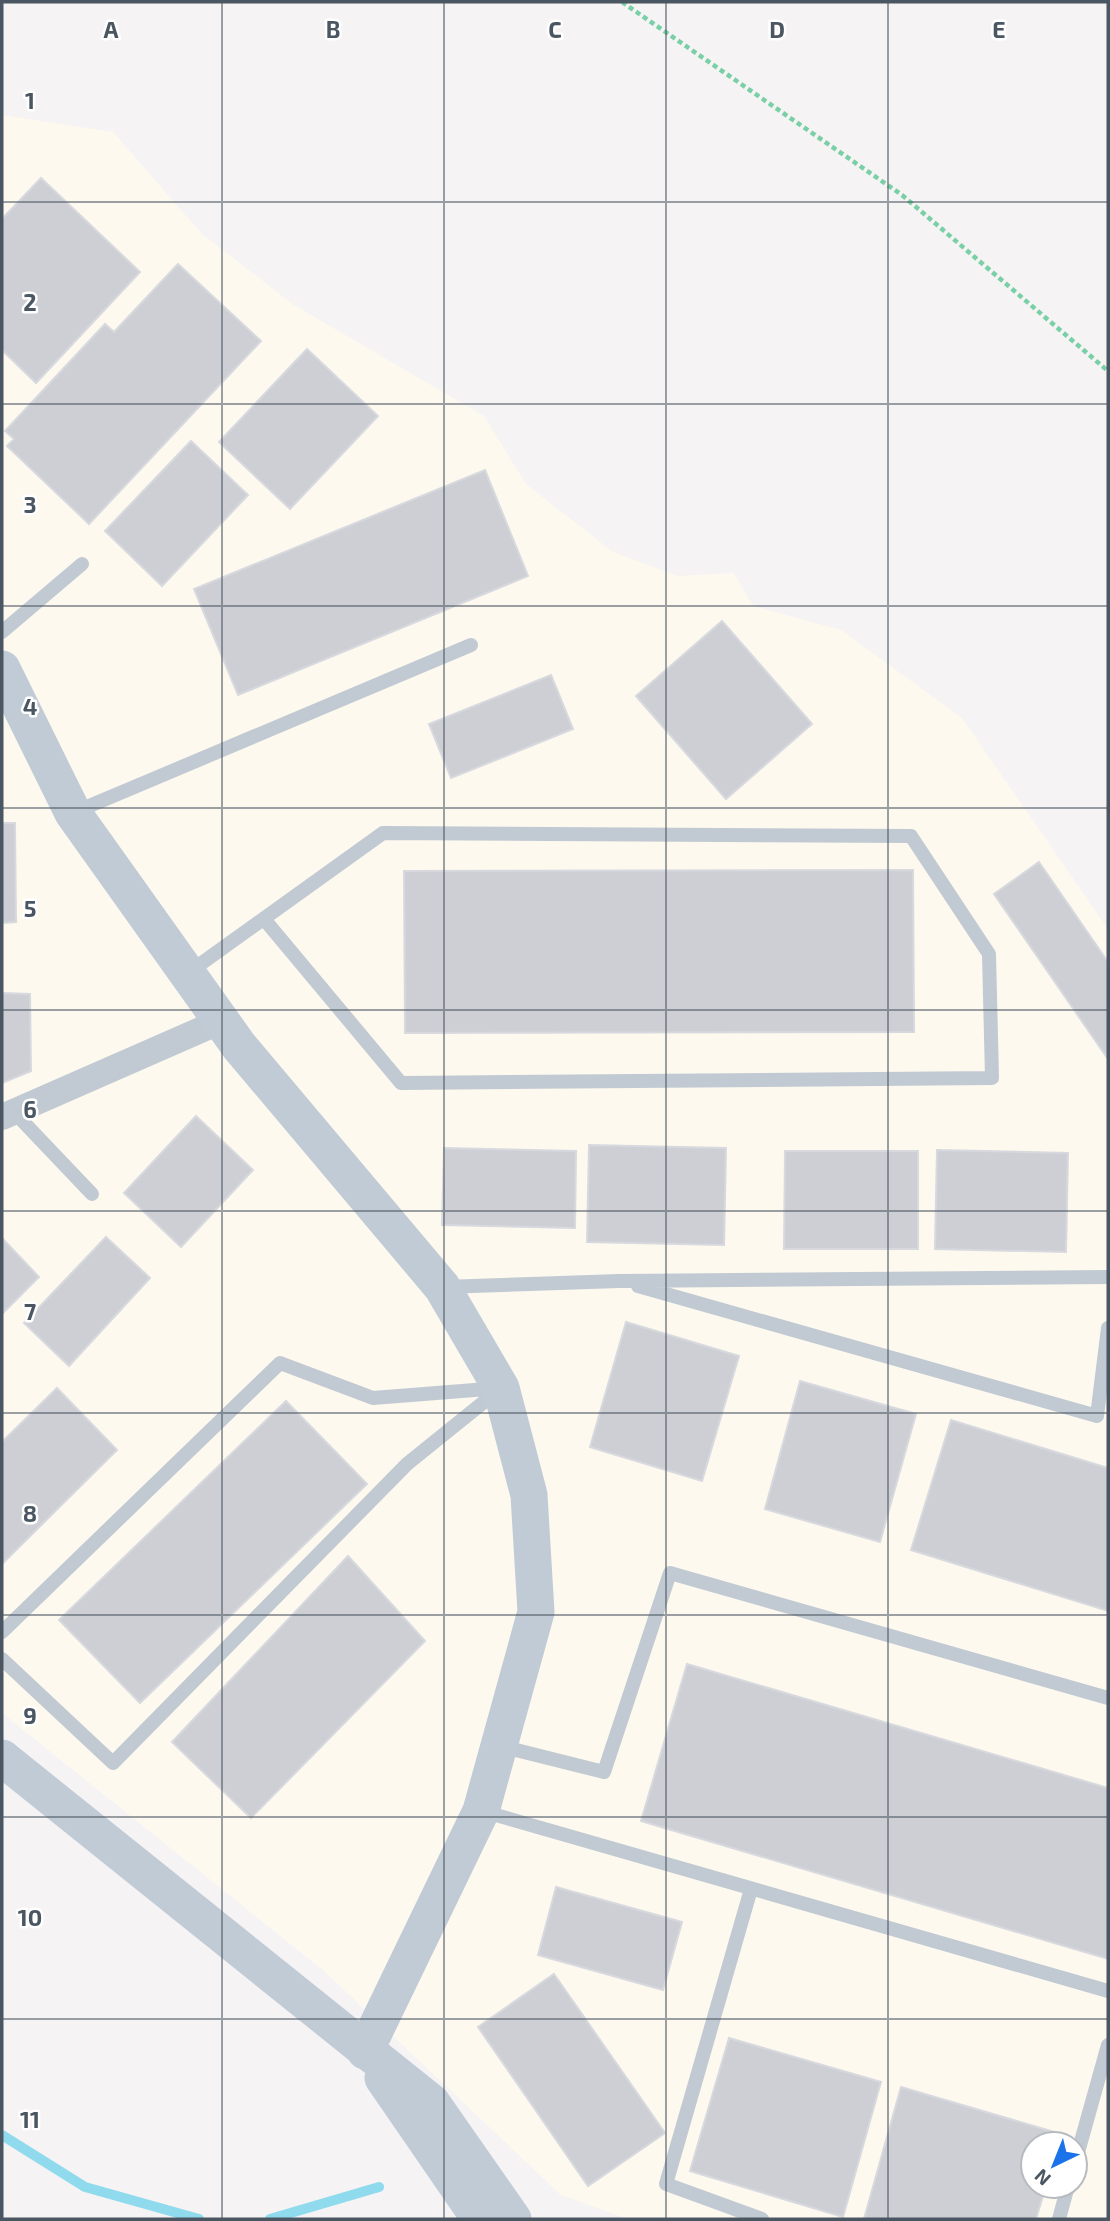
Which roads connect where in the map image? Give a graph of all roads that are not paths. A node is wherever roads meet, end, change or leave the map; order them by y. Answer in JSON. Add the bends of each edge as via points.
{"nodes":[{"id":1,"x":82,"y":564,"type":"dead end"},
{"id":2,"x":2,"y":632,"type":"edge"},
{"id":3,"x":471,"y":645,"type":"dead end"},
{"id":4,"x":2,"y":670,"type":"edge"},
{"id":5,"x":73,"y":813,"type":"junction"},
{"id":6,"x":264,"y":919,"type":"junction"},
{"id":7,"x":187,"y":974,"type":"junction"},
{"id":8,"x":221,"y":1021,"type":"junction"},
{"id":9,"x":8,"y":1114,"type":"edge"},
{"id":10,"x":92,"y":1194,"type":"dead end"},
{"id":11,"x":1108,"y":1277,"type":"edge"},
{"id":12,"x":619,"y":1280,"type":"junction"},
{"id":13,"x":442,"y":1287,"type":"junction"},
{"id":14,"x":1108,"y":1328,"type":"edge"},
{"id":15,"x":501,"y":1388,"type":"junction"},
{"id":16,"x":2,"y":1632,"type":"edge"},
{"id":17,"x":2,"y":1659,"type":"edge"},
{"id":18,"x":1108,"y":1698,"type":"edge"},
{"id":19,"x":499,"y":1745,"type":"junction"},
{"id":20,"x":2,"y":1758,"type":"edge"},
{"id":21,"x":481,"y":1811,"type":"junction"},
{"id":22,"x":751,"y":1889,"type":"junction"},
{"id":23,"x":1108,"y":1991,"type":"edge"},
{"id":24,"x":1108,"y":2045,"type":"edge"},
{"id":25,"x":365,"y":2051,"type":"junction"},
{"id":26,"x":1084,"y":2130,"type":"edge"},
{"id":27,"x":1064,"y":2200,"type":"edge"},
{"id":28,"x":480,"y":2219,"type":"edge"},
{"id":29,"x":513,"y":2219,"type":"edge"},
{"id":30,"x":762,"y":2219,"type":"edge"},
{"id":31,"x":1059,"y":2219,"type":"edge"}],
"edges":[{"from":1,"to":2,"type":"lane"},
{"from":3,"to":5,"type":"lane"},
{"from":4,"to":5,"type":"street"},
{"from":5,"to":7,"type":"street"},
{"from":6,"to":6,"type":"lane","via":[[383,833],[911,836],[989,954],[992,1079],[401,1083]]},
{"from":6,"to":7,"type":"lane"},
{"from":7,"to":8,"type":"street"},
{"from":8,"to":9,"type":"street"},
{"from":8,"to":13,"type":"street"},
{"from":9,"to":10,"type":"lane"},
{"from":11,"to":12,"type":"lane"},
{"from":12,"to":13,"type":"lane"},
{"from":12,"to":14,"type":"lane","via":[[1097,1416]]},
{"from":13,"to":15,"type":"street"},
{"from":15,"to":16,"type":"lane","via":[[373,1398],[280,1363]]},
{"from":15,"to":17,"type":"lane","via":[[407,1464],[113,1763]]},
{"from":15,"to":19,"type":"street","via":[[529,1495],[536,1612]]},
{"from":18,"to":19,"type":"lane","via":[[670,1573],[604,1772]]},
{"from":19,"to":21,"type":"street"},
{"from":20,"to":25,"type":"street"},
{"from":21,"to":22,"type":"lane"},
{"from":21,"to":25,"type":"street"},
{"from":22,"to":23,"type":"lane"},
{"from":22,"to":30,"type":"lane","via":[[666,2184]]},
{"from":24,"to":26,"type":"lane"},
{"from":25,"to":28,"type":"street"},
{"from":25,"to":29,"type":"street","via":[[432,2103]]},
{"from":27,"to":31,"type":"lane"}]}
